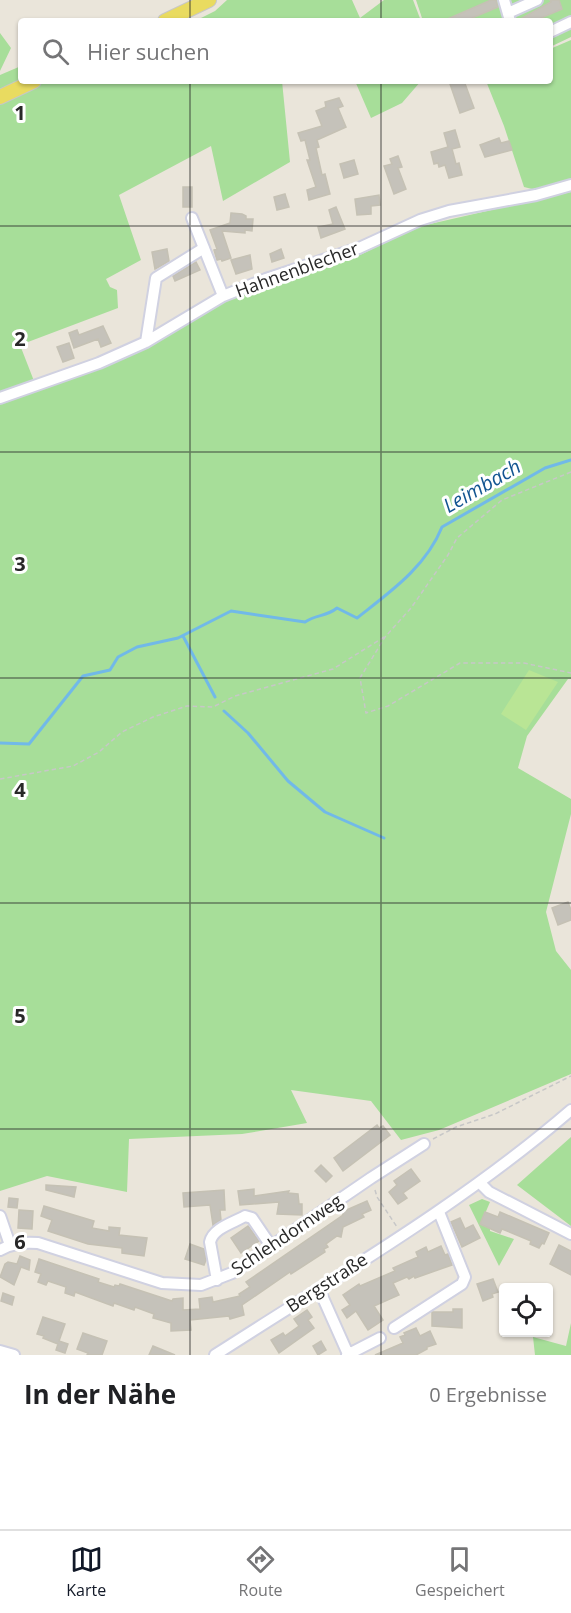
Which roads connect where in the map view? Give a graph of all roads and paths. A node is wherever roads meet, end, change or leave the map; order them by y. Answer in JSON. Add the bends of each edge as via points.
{"nodes":[{"id":1,"x":209,"y":0,"type":"edge"},
{"id":2,"x":504,"y":0,"type":"edge"},
{"id":3,"x":537,"y":0,"type":"edge"},
{"id":4,"x":509,"y":17,"type":"edge"},
{"id":5,"x":171,"y":18,"type":"edge"},
{"id":6,"x":571,"y":22,"type":"edge"},
{"id":7,"x":553,"y":31,"type":"edge"},
{"id":8,"x":28,"y":84,"type":"edge"},
{"id":9,"x":0,"y":97,"type":"edge"},
{"id":10,"x":571,"y":185,"type":"edge"},
{"id":11,"x":192,"y":218,"type":"dead end"},
{"id":12,"x":204,"y":248,"type":"junction"},
{"id":13,"x":224,"y":297,"type":"junction"},
{"id":14,"x":146,"y":342,"type":"junction"},
{"id":15,"x":0,"y":398,"type":"edge"},
{"id":16,"x":571,"y":472,"type":"edge"},
{"id":17,"x":385,"y":637,"type":"junction"},
{"id":18,"x":571,"y":673,"type":"edge"},
{"id":19,"x":0,"y":779,"type":"edge"},
{"id":20,"x":571,"y":1076,"type":"edge"},
{"id":21,"x":571,"y":1110,"type":"edge"},
{"id":22,"x":424,"y":1144,"type":"joint"},
{"id":23,"x":371,"y":1178,"type":"junction"},
{"id":24,"x":480,"y":1183,"type":"junction"},
{"id":25,"x":439,"y":1212,"type":"junction"},
{"id":26,"x":0,"y":1216,"type":"edge"},
{"id":27,"x":394,"y":1223,"type":"dead end"},
{"id":28,"x":571,"y":1234,"type":"edge"},
{"id":29,"x":271,"y":1246,"type":"junction"},
{"id":30,"x":5,"y":1247,"type":"edge"},
{"id":31,"x":218,"y":1280,"type":"junction"},
{"id":32,"x":318,"y":1289,"type":"junction"},
{"id":33,"x":394,"y":1328,"type":"dead end"},
{"id":34,"x":380,"y":1338,"type":"dead end"},
{"id":35,"x":0,"y":1351,"type":"edge"},
{"id":36,"x":14,"y":1355,"type":"edge"},
{"id":37,"x":216,"y":1355,"type":"edge"},
{"id":38,"x":348,"y":1355,"type":"edge"}],
"edges":[{"from":1,"to":5,"type":"main road"},
{"from":2,"to":4,"type":"street"},
{"from":3,"to":4,"type":"street"},
{"from":6,"to":7,"type":"street"},
{"from":8,"to":9,"type":"main road"},
{"from":10,"to":13,"type":"street","name":"Hahnenblecher","via":[[420,220],[359,248]]},
{"from":11,"to":12,"type":"street"},
{"from":12,"to":13,"type":"street"},
{"from":12,"to":14,"type":"street","via":[[156,278]]},
{"from":13,"to":14,"type":"street","name":"Hahnenblecher"},
{"from":14,"to":15,"type":"street","name":"Hahnenblecher"},
{"from":16,"to":17,"type":"path","via":[[502,500],[457,538],[411,608]]},
{"from":17,"to":18,"type":"path","via":[[360,678],[366,712],[388,706],[460,663],[524,663]]},
{"from":17,"to":19,"type":"path","via":[[333,669],[235,696],[213,707],[187,706],[153,717],[122,732],[99,752],[73,766]]},
{"from":20,"to":22,"type":"path"},
{"from":21,"to":24,"type":"street","name":"Bergstraße"},
{"from":22,"to":23,"type":"street","name":"Schlehdornweg"},
{"from":23,"to":27,"type":"path","via":[[377,1197]]},
{"from":23,"to":29,"type":"street","name":"Schlehdornweg"},
{"from":24,"to":25,"type":"street","name":"Bergstraße"},
{"from":24,"to":28,"type":"street","via":[[489,1192]]},
{"from":25,"to":32,"type":"street","name":"Bergstraße"},
{"from":25,"to":33,"type":"street","via":[[465,1277],[462,1284]]},
{"from":26,"to":30,"type":"street"},
{"from":29,"to":31,"type":"street","name":"Schlehdornweg"},
{"from":29,"to":31,"type":"street","via":[[252,1218],[245,1216],[216,1232],[210,1242]]},
{"from":30,"to":31,"type":"street","name":"Schlehdornweg","via":[[38,1243],[162,1283],[201,1285]]},
{"from":32,"to":37,"type":"street","name":"Bergstraße"},
{"from":32,"to":38,"type":"street"},
{"from":34,"to":38,"type":"street"},
{"from":35,"to":36,"type":"street"}]}
